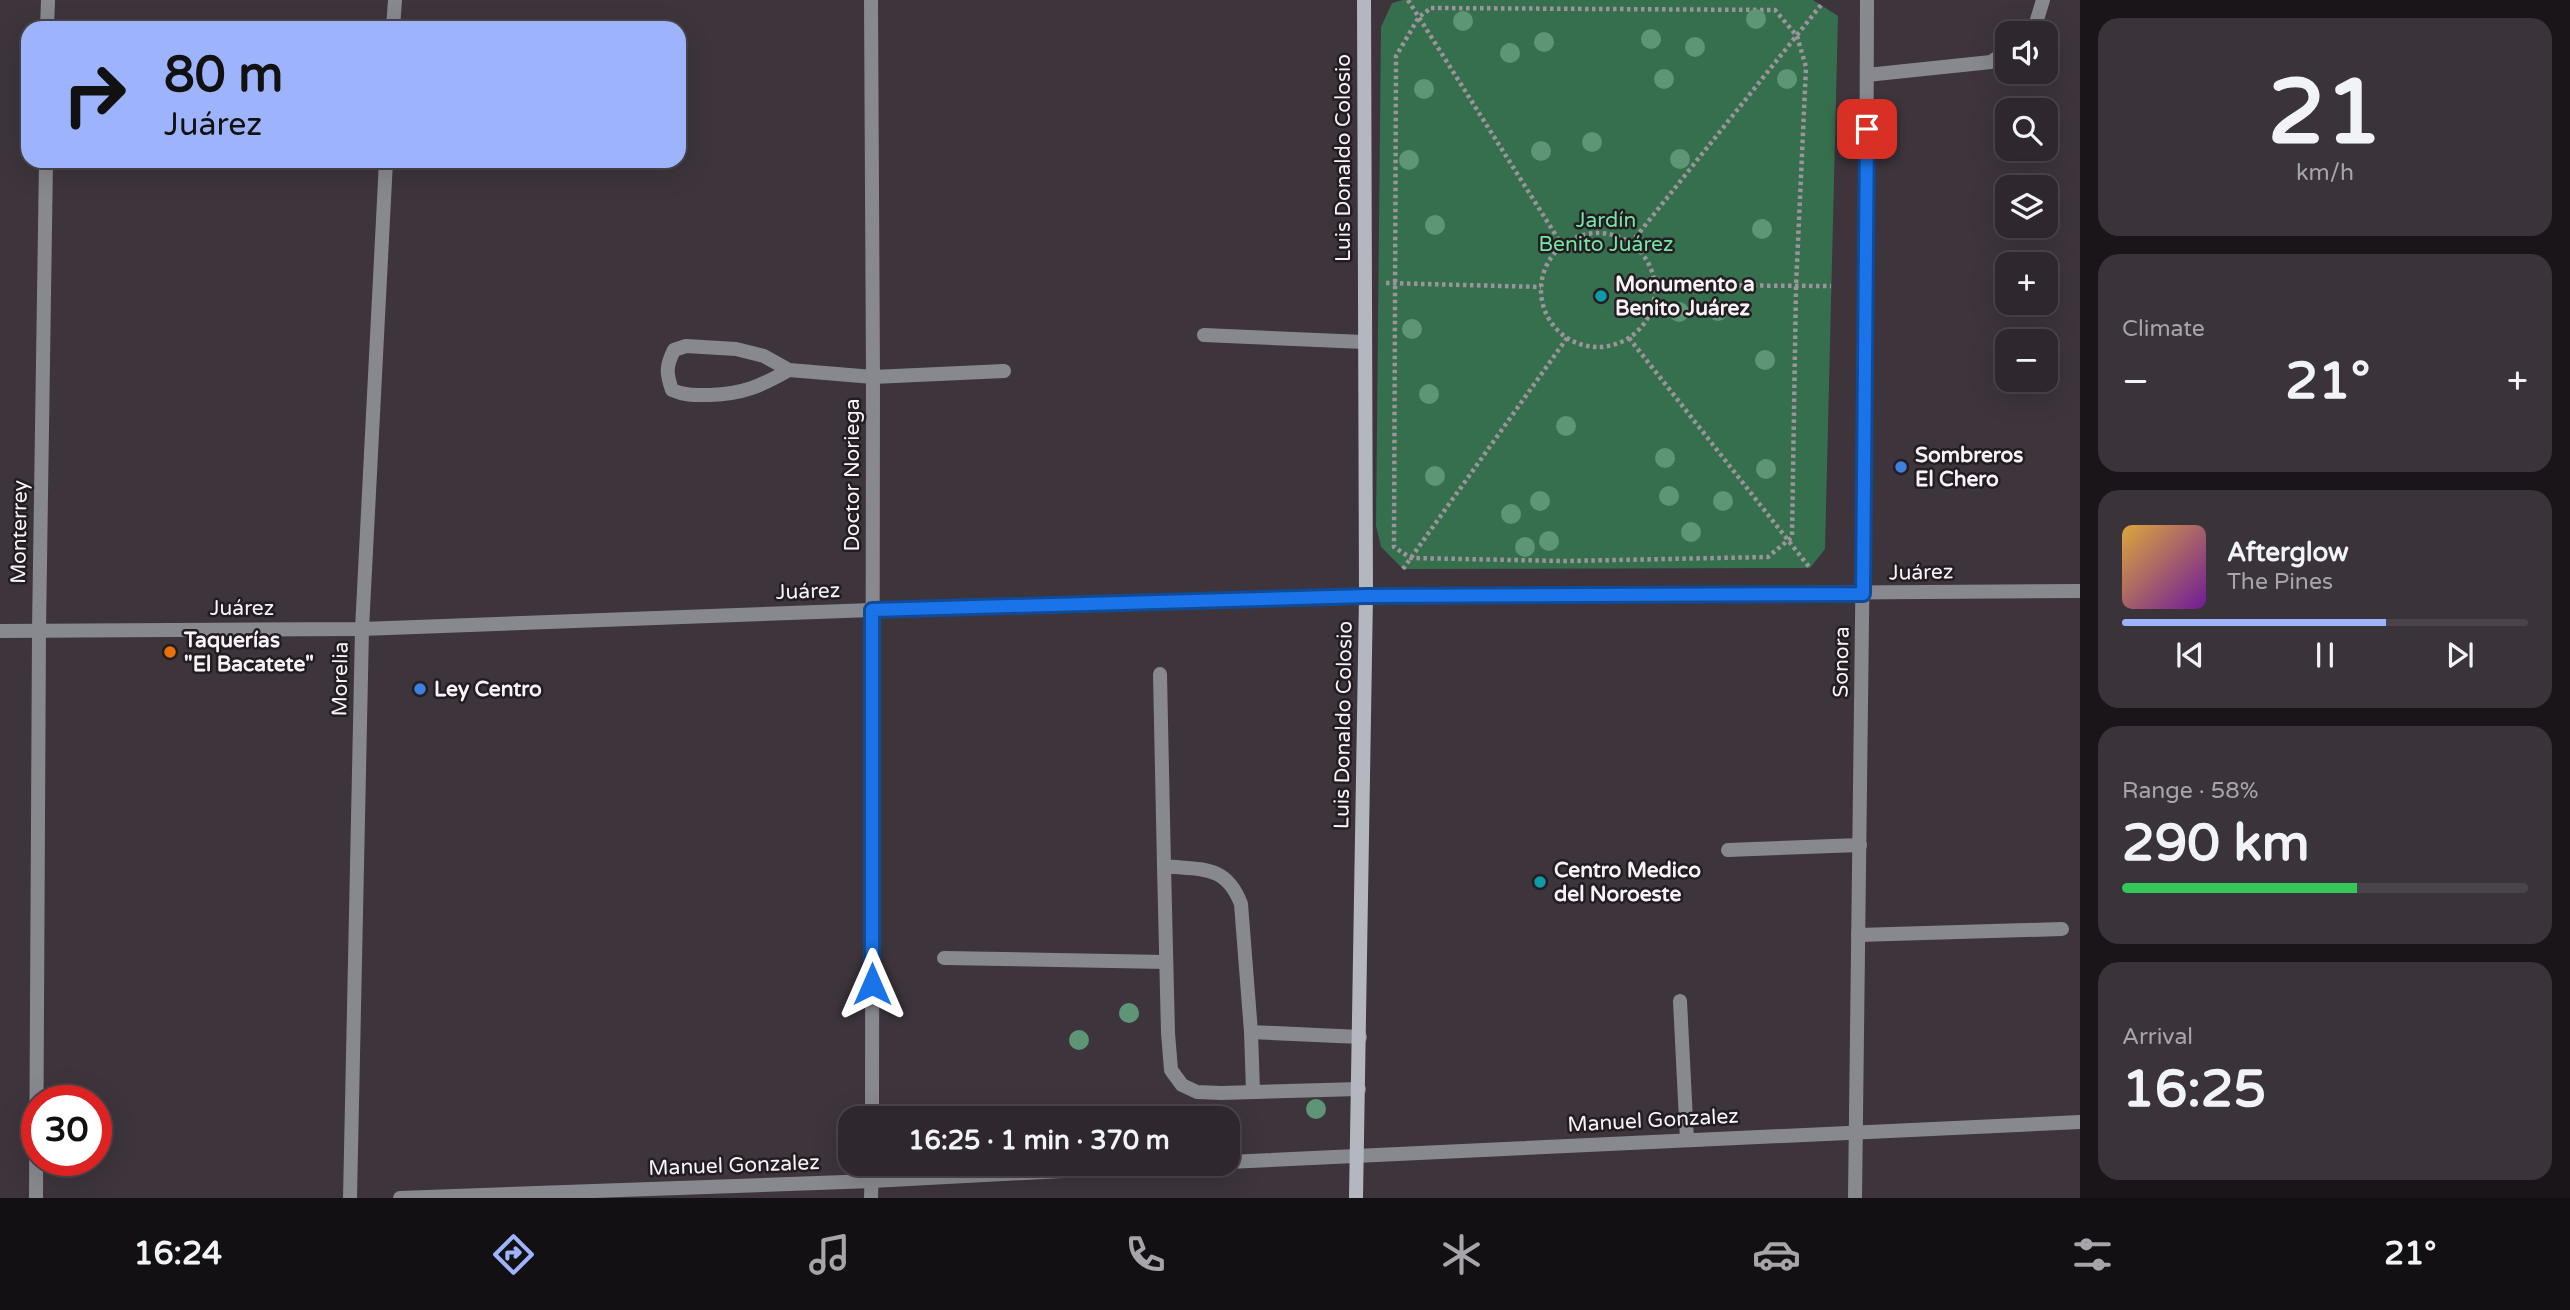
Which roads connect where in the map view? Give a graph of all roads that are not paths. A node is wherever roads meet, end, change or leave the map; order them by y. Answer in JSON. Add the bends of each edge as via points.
{"nodes":[{"id":1,"x":48,"y":0,"type":"edge"},
{"id":2,"x":395,"y":0,"type":"edge"},
{"id":3,"x":871,"y":0,"type":"edge"},
{"id":4,"x":1364,"y":0,"type":"edge"},
{"id":5,"x":1867,"y":0,"type":"edge"},
{"id":6,"x":2043,"y":0,"type":"edge"},
{"id":7,"x":47,"y":21,"type":"edge"},
{"id":8,"x":394,"y":21,"type":"edge"},
{"id":9,"x":2036,"y":21,"type":"edge"},
{"id":10,"x":1995,"y":60,"type":"edge"},
{"id":11,"x":1867,"y":75,"type":"junction"},
{"id":12,"x":46,"y":168,"type":"edge"},
{"id":13,"x":386,"y":168,"type":"edge"},
{"id":14,"x":1204,"y":335,"type":"dead end"},
{"id":15,"x":1364,"y":342,"type":"junction"},
{"id":16,"x":789,"y":370,"type":"junction"},
{"id":17,"x":1004,"y":371,"type":"dead end"},
{"id":18,"x":873,"y":377,"type":"junction"},
{"id":19,"x":2080,"y":591,"type":"edge"},
{"id":20,"x":1863,"y":594,"type":"junction"},
{"id":21,"x":1366,"y":596,"type":"junction"},
{"id":22,"x":872,"y":610,"type":"junction"},
{"id":23,"x":362,"y":629,"type":"junction"},
{"id":24,"x":39,"y":630,"type":"junction"},
{"id":25,"x":0,"y":631,"type":"edge"},
{"id":26,"x":1160,"y":674,"type":"dead end"},
{"id":27,"x":1860,"y":845,"type":"junction"},
{"id":28,"x":1728,"y":850,"type":"dead end"},
{"id":29,"x":1164,"y":866,"type":"junction"},
{"id":30,"x":2062,"y":929,"type":"dead end"},
{"id":31,"x":1858,"y":935,"type":"junction"},
{"id":32,"x":944,"y":958,"type":"dead end"},
{"id":33,"x":1166,"y":962,"type":"junction"},
{"id":34,"x":1680,"y":1001,"type":"dead end"},
{"id":35,"x":1251,"y":1032,"type":"junction"},
{"id":36,"x":1360,"y":1037,"type":"junction"},
{"id":37,"x":1359,"y":1089,"type":"junction"},
{"id":38,"x":1253,"y":1091,"type":"junction"},
{"id":39,"x":872,"y":1106,"type":"edge"},
{"id":40,"x":2080,"y":1122,"type":"edge"},
{"id":41,"x":1856,"y":1132,"type":"junction"},
{"id":42,"x":1687,"y":1140,"type":"junction"},
{"id":43,"x":1356,"y":1155,"type":"junction"},
{"id":44,"x":1240,"y":1161,"type":"edge"},
{"id":45,"x":872,"y":1176,"type":"edge"},
{"id":46,"x":967,"y":1176,"type":"edge"},
{"id":47,"x":872,"y":1181,"type":"junction"},
{"id":48,"x":36,"y":1198,"type":"edge"},
{"id":49,"x":350,"y":1198,"type":"edge"},
{"id":50,"x":400,"y":1198,"type":"edge"},
{"id":51,"x":871,"y":1198,"type":"edge"},
{"id":52,"x":1356,"y":1198,"type":"edge"},
{"id":53,"x":1855,"y":1198,"type":"edge"}],
"edges":[{"from":1,"to":7,"type":"street"},
{"from":2,"to":8,"type":"street"},
{"from":3,"to":18,"type":"street","name":"Doctor Noriega"},
{"from":4,"to":15,"type":"main road","name":"Luis Donaldo Colosio"},
{"from":5,"to":11,"type":"street","name":"Sonora"},
{"from":6,"to":9,"type":"street"},
{"from":10,"to":11,"type":"street"},
{"from":11,"to":20,"type":"street","name":"Sonora"},
{"from":12,"to":24,"type":"street","name":"Monterrey"},
{"from":13,"to":23,"type":"street","name":"Morelia"},
{"from":14,"to":15,"type":"street"},
{"from":15,"to":21,"type":"main road","name":"Luis Donaldo Colosio"},
{"from":16,"to":16,"type":"street","via":[[764,356],[694,346],[674,350],[666,375],[672,390],[682,394],[736,394]]},
{"from":16,"to":18,"type":"street"},
{"from":17,"to":18,"type":"street"},
{"from":18,"to":22,"type":"street","name":"Doctor Noriega"},
{"from":19,"to":20,"type":"street","name":"Juárez"},
{"from":20,"to":21,"type":"street","name":"Juárez"},
{"from":20,"to":27,"type":"street","name":"Sonora"},
{"from":21,"to":22,"type":"street","name":"Juárez"},
{"from":21,"to":36,"type":"main road","name":"Luis Donaldo Colosio"},
{"from":22,"to":23,"type":"street","name":"Juárez"},
{"from":22,"to":39,"type":"street","name":"Doctor Noriega"},
{"from":23,"to":24,"type":"street","name":"Juárez"},
{"from":23,"to":49,"type":"street","name":"Morelia"},
{"from":24,"to":25,"type":"street","name":"Juárez"},
{"from":24,"to":48,"type":"street","name":"Monterrey"},
{"from":26,"to":29,"type":"street"},
{"from":27,"to":28,"type":"street"},
{"from":27,"to":31,"type":"street","name":"Sonora"},
{"from":29,"to":33,"type":"street"},
{"from":29,"to":35,"type":"street","via":[[1211,871],[1235,888],[1241,904]]},
{"from":30,"to":31,"type":"street"},
{"from":31,"to":41,"type":"street","name":"Sonora"},
{"from":32,"to":33,"type":"street"},
{"from":33,"to":38,"type":"street","via":[[1171,1070],[1182,1085],[1197,1092]]},
{"from":34,"to":42,"type":"street"},
{"from":35,"to":36,"type":"street"},
{"from":35,"to":38,"type":"street"},
{"from":36,"to":37,"type":"main road","name":"Luis Donaldo Colosio"},
{"from":37,"to":38,"type":"street"},
{"from":37,"to":43,"type":"main road","name":"Luis Donaldo Colosio"},
{"from":40,"to":41,"type":"street","name":"Manuel Gonzalez"},
{"from":41,"to":42,"type":"street","name":"Manuel Gonzalez"},
{"from":41,"to":53,"type":"street","name":"Sonora"},
{"from":42,"to":43,"type":"street","name":"Manuel Gonzalez"},
{"from":43,"to":44,"type":"street","name":"Manuel Gonzalez"},
{"from":43,"to":52,"type":"main road","name":"Luis Donaldo Colosio"},
{"from":45,"to":47,"type":"street"},
{"from":46,"to":47,"type":"street","name":"Manuel Gonzalez"},
{"from":47,"to":50,"type":"street","name":"Manuel Gonzalez"},
{"from":47,"to":51,"type":"street"}]}
